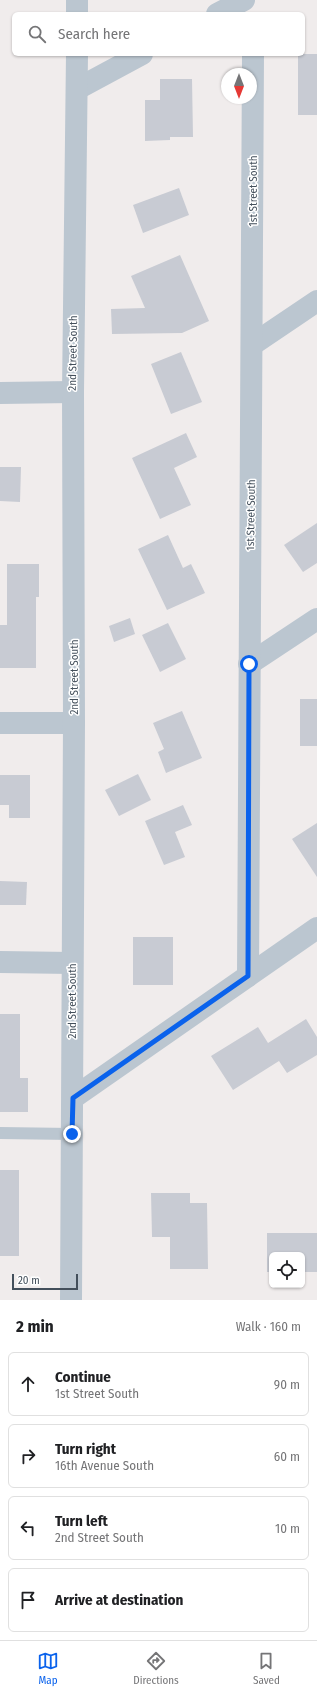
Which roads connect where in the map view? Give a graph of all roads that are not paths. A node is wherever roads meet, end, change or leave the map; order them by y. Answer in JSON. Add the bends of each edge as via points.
{"nodes":[{"id":1,"x":76,"y":0,"type":"edge"},
{"id":2,"x":244,"y":0,"type":"edge"},
{"id":3,"x":253,"y":0,"type":"edge"},
{"id":4,"x":77,"y":12,"type":"edge"},
{"id":5,"x":221,"y":12,"type":"edge"},
{"id":6,"x":253,"y":12,"type":"edge"},
{"id":7,"x":77,"y":56,"type":"edge"},
{"id":8,"x":138,"y":56,"type":"edge"},
{"id":9,"x":253,"y":56,"type":"edge"},
{"id":10,"x":77,"y":89,"type":"junction"},
{"id":11,"x":317,"y":301,"type":"edge"},
{"id":12,"x":252,"y":344,"type":"junction"},
{"id":13,"x":72,"y":392,"type":"junction"},
{"id":14,"x":0,"y":393,"type":"edge"},
{"id":15,"x":317,"y":619,"type":"edge"},
{"id":16,"x":249,"y":664,"type":"junction"},
{"id":17,"x":0,"y":723,"type":"edge"},
{"id":18,"x":74,"y":723,"type":"junction"},
{"id":19,"x":317,"y":928,"type":"edge"},
{"id":20,"x":0,"y":962,"type":"edge"},
{"id":21,"x":72,"y":963,"type":"junction"},
{"id":22,"x":248,"y":976,"type":"junction"},
{"id":23,"x":73,"y":1098,"type":"junction"},
{"id":24,"x":0,"y":1134,"type":"edge"},
{"id":25,"x":72,"y":1134,"type":"junction"},
{"id":26,"x":71,"y":1300,"type":"edge"}],
"edges":[{"from":1,"to":4,"type":"street"},
{"from":2,"to":5,"type":"street"},
{"from":3,"to":6,"type":"street"},
{"from":7,"to":10,"type":"street","name":"2nd Street South"},
{"from":8,"to":10,"type":"street"},
{"from":9,"to":12,"type":"street","name":"1st Street South"},
{"from":10,"to":13,"type":"street","name":"2nd Street South"},
{"from":11,"to":12,"type":"street"},
{"from":12,"to":16,"type":"street","name":"1st Street South"},
{"from":13,"to":14,"type":"street"},
{"from":13,"to":18,"type":"street","name":"2nd Street South"},
{"from":15,"to":16,"type":"street"},
{"from":16,"to":22,"type":"street","name":"1st Street South"},
{"from":17,"to":18,"type":"street"},
{"from":18,"to":21,"type":"street","name":"2nd Street South"},
{"from":19,"to":22,"type":"street"},
{"from":20,"to":21,"type":"street"},
{"from":21,"to":23,"type":"street","name":"2nd Street South"},
{"from":22,"to":23,"type":"street"},
{"from":23,"to":25,"type":"street","name":"2nd Street South"},
{"from":24,"to":25,"type":"lane"},
{"from":25,"to":26,"type":"street","name":"2nd Street South"}]}
